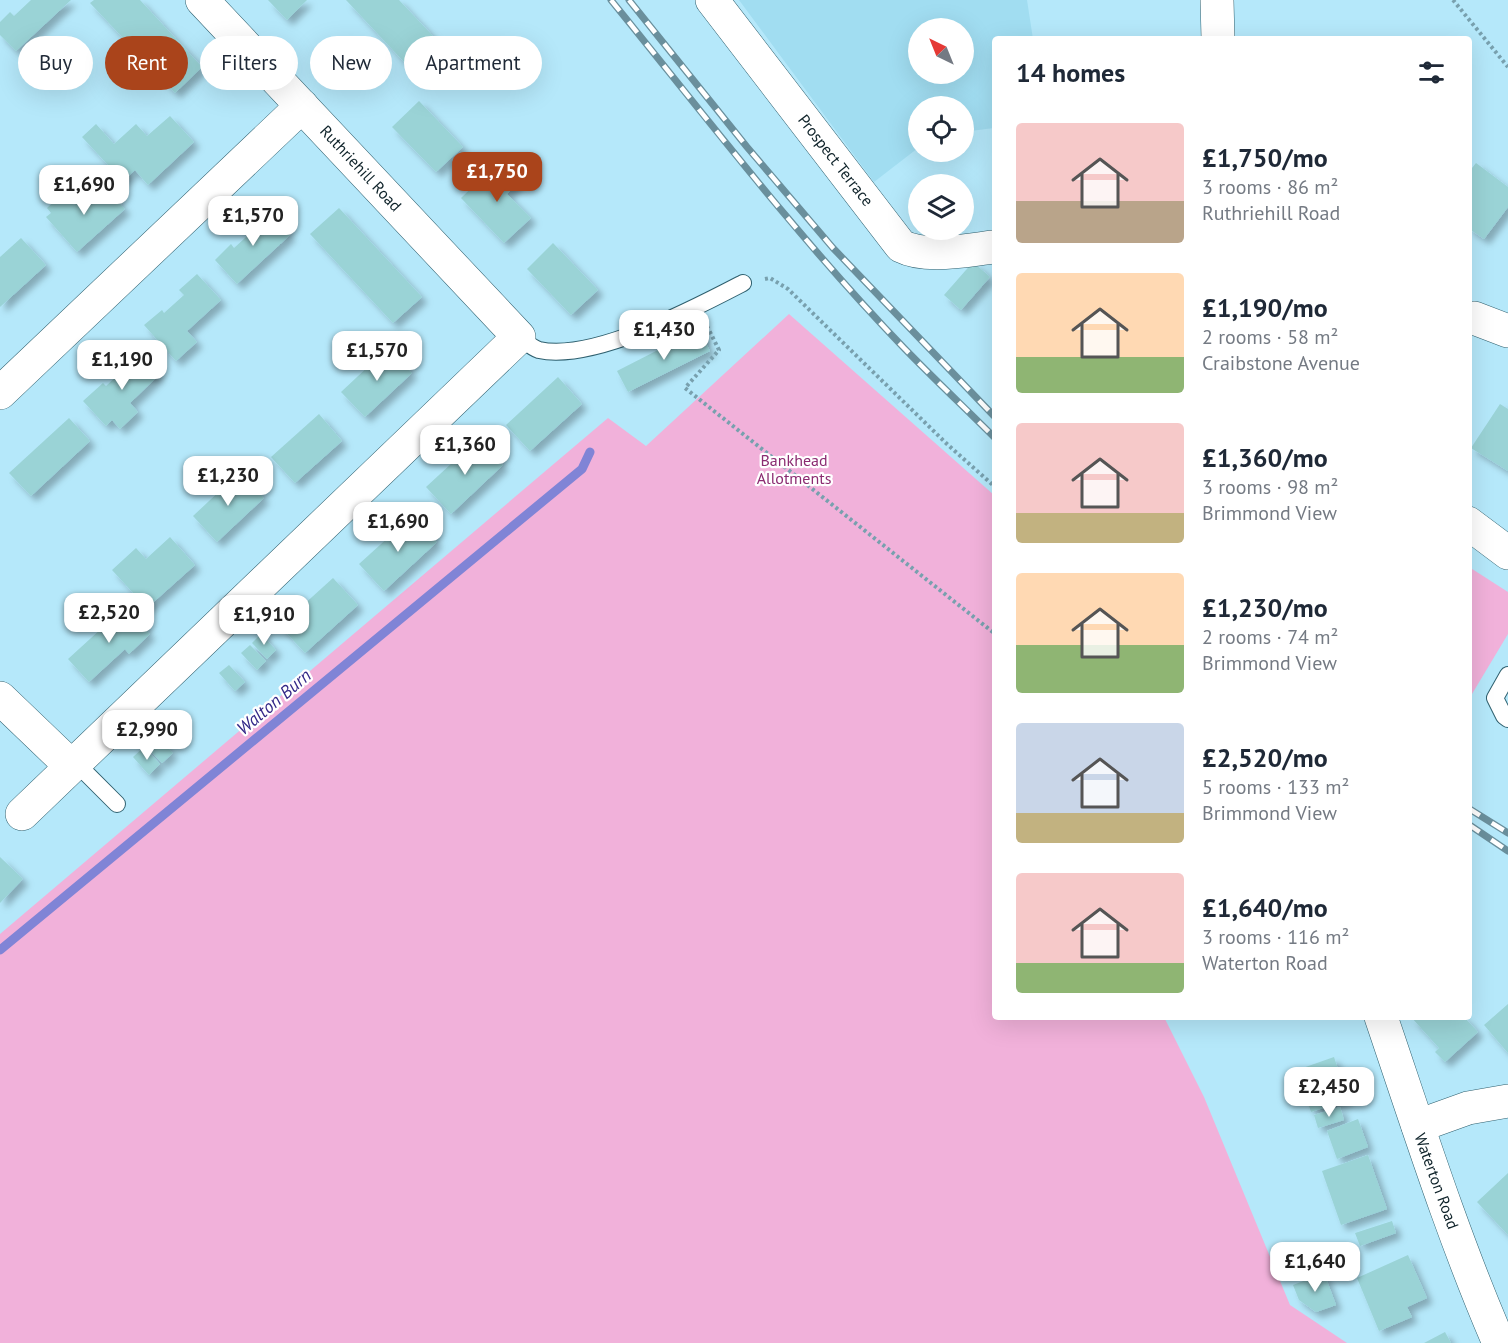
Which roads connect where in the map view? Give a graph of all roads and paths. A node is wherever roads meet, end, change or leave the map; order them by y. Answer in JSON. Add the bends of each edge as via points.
{"nodes":[{"id":1,"x":202,"y":0,"type":"edge"},
{"id":2,"x":712,"y":0,"type":"edge"},
{"id":3,"x":1217,"y":0,"type":"edge"},
{"id":4,"x":1454,"y":0,"type":"edge"},
{"id":5,"x":1218,"y":36,"type":"edge"},
{"id":6,"x":1508,"y":67,"type":"edge"},
{"id":7,"x":302,"y":106,"type":"junction"},
{"id":8,"x":992,"y":247,"type":"edge"},
{"id":9,"x":743,"y":283,"type":"joint"},
{"id":10,"x":698,"y":306,"type":"junction"},
{"id":11,"x":1472,"y":318,"type":"edge"},
{"id":12,"x":1508,"y":331,"type":"edge"},
{"id":13,"x":519,"y":337,"type":"junction"},
{"id":14,"x":0,"y":393,"type":"edge"},
{"id":15,"x":992,"y":484,"type":"edge"},
{"id":16,"x":1472,"y":526,"type":"edge"},
{"id":17,"x":1508,"y":553,"type":"edge"},
{"id":18,"x":992,"y":631,"type":"edge"},
{"id":19,"x":1508,"y":675,"type":"edge"},
{"id":20,"x":0,"y":698,"type":"edge"},
{"id":21,"x":1508,"y":719,"type":"edge"},
{"id":22,"x":73,"y":764,"type":"junction"},
{"id":23,"x":117,"y":804,"type":"dead end"},
{"id":24,"x":21,"y":814,"type":"dead end"},
{"id":25,"x":1382,"y":1020,"type":"edge"},
{"id":26,"x":1508,"y":1101,"type":"edge"},
{"id":27,"x":1418,"y":1126,"type":"junction"},
{"id":28,"x":1499,"y":1343,"type":"edge"}],
"edges":[{"from":1,"to":7,"type":"street","name":"Ruthriehill Road"},
{"from":2,"to":8,"type":"street","name":"Prospect Terrace","via":[[902,246],[925,253]]},
{"from":3,"to":5,"type":"street"},
{"from":4,"to":6,"type":"path"},
{"from":7,"to":13,"type":"street","name":"Ruthriehill Road"},
{"from":7,"to":14,"type":"street"},
{"from":9,"to":10,"type":"lane"},
{"from":9,"to":15,"type":"path","via":[[770,278],[788,289]]},
{"from":10,"to":13,"type":"lane","via":[[591,348],[562,352],[536,349]]},
{"from":10,"to":18,"type":"path","via":[[719,350],[685,388]]},
{"from":11,"to":12,"type":"street"},
{"from":13,"to":22,"type":"street"},
{"from":16,"to":17,"type":"street"},
{"from":19,"to":21,"type":"lane","via":[[1495,698]]},
{"from":20,"to":22,"type":"street"},
{"from":22,"to":23,"type":"lane"},
{"from":22,"to":24,"type":"street"},
{"from":25,"to":27,"type":"street","name":"Waterton Road"},
{"from":26,"to":27,"type":"street","via":[[1468,1108]]},
{"from":27,"to":28,"type":"street","name":"Waterton Road"}]}
